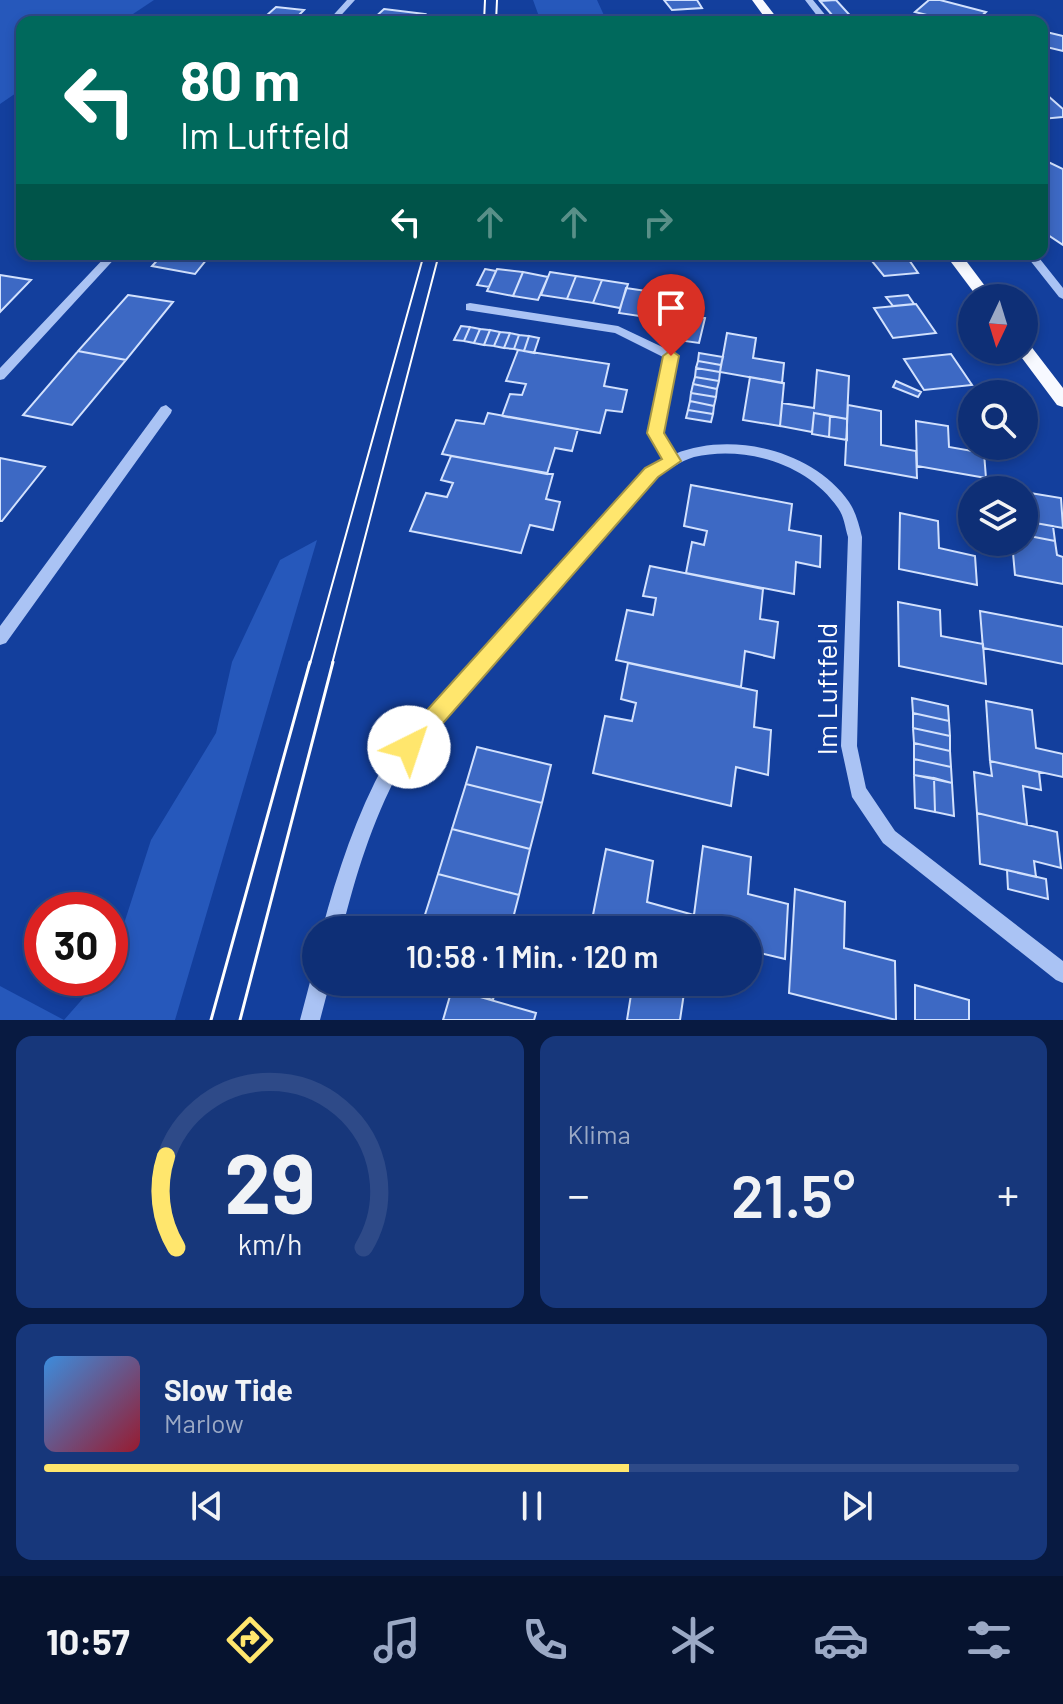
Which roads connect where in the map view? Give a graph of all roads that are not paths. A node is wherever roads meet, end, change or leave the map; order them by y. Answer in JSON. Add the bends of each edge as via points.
{"nodes":[{"id":1,"x":351,"y":0,"type":"edge"},
{"id":2,"x":757,"y":0,"type":"edge"},
{"id":3,"x":809,"y":0,"type":"edge"},
{"id":4,"x":336,"y":16,"type":"edge"},
{"id":5,"x":770,"y":16,"type":"edge"},
{"id":6,"x":823,"y":16,"type":"edge"},
{"id":7,"x":108,"y":260,"type":"edge"},
{"id":8,"x":958,"y":260,"type":"edge"},
{"id":9,"x":1035,"y":260,"type":"edge"},
{"id":10,"x":976,"y":284,"type":"edge"},
{"id":11,"x":1062,"y":291,"type":"edge"},
{"id":12,"x":470,"y":307,"type":"dead end"},
{"id":13,"x":1035,"y":364,"type":"edge"},
{"id":14,"x":0,"y":376,"type":"edge"},
{"id":15,"x":1063,"y":401,"type":"edge"},
{"id":16,"x":166,"y":410,"type":"dead end"},
{"id":17,"x":672,"y":461,"type":"junction"},
{"id":18,"x":0,"y":638,"type":"edge"},
{"id":19,"x":335,"y":916,"type":"edge"},
{"id":20,"x":1063,"y":973,"type":"edge"},
{"id":21,"x":316,"y":996,"type":"edge"},
{"id":22,"x":310,"y":1020,"type":"edge"}],
"edges":[{"from":1,"to":4,"type":"street"},
{"from":2,"to":5,"type":"main road"},
{"from":3,"to":6,"type":"street"},
{"from":7,"to":14,"type":"street"},
{"from":8,"to":10,"type":"main road"},
{"from":9,"to":11,"type":"street"},
{"from":12,"to":17,"type":"street","via":[[618,330],[671,356],[655,433]]},
{"from":13,"to":15,"type":"main road"},
{"from":16,"to":18,"type":"street"},
{"from":17,"to":19,"type":"street","name":"Im Luftfeld","via":[[651,473],[393,765],[351,853]]},
{"from":17,"to":20,"type":"street","name":"Im Luftfeld","via":[[695,452],[755,451],[792,463],[845,505],[855,537],[849,746],[858,791],[889,837]]},
{"from":21,"to":22,"type":"street"}]}
